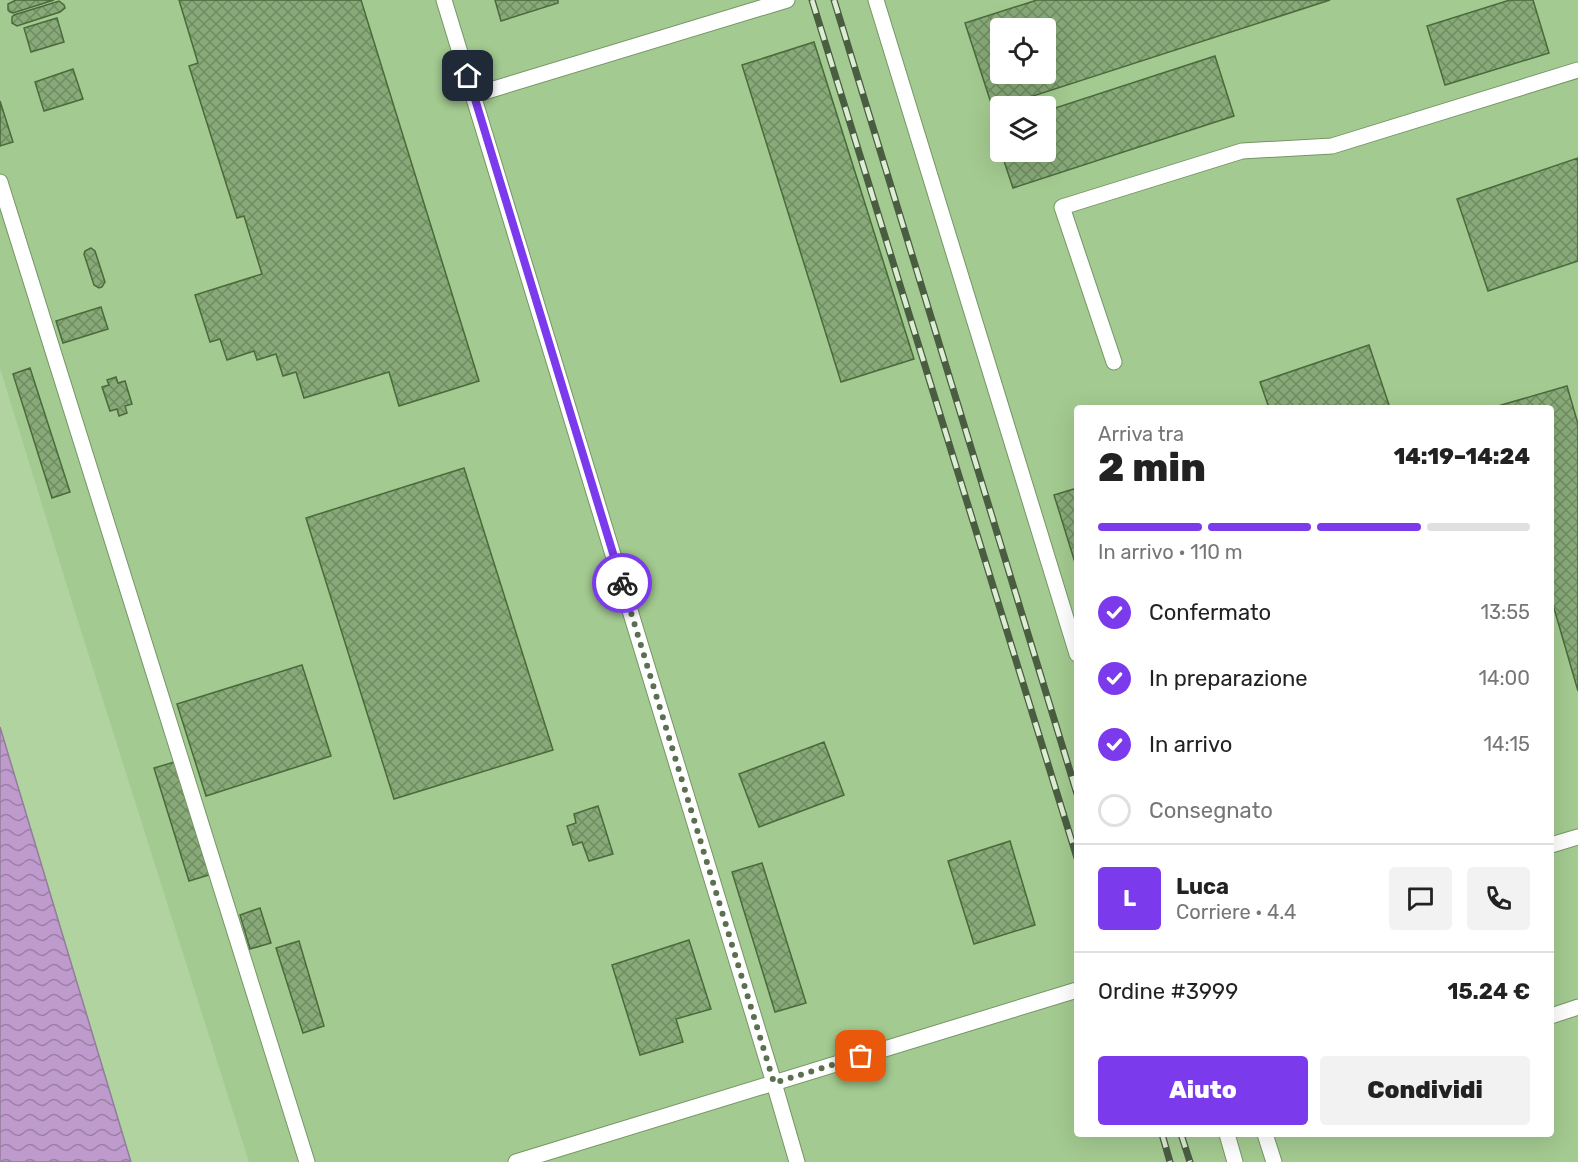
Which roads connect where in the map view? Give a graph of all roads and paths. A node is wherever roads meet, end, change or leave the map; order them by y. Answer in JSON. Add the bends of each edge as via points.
{"nodes":[{"id":1,"x":444,"y":0,"type":"edge"},
{"id":2,"x":787,"y":0,"type":"edge"},
{"id":3,"x":876,"y":0,"type":"edge"},
{"id":4,"x":1578,"y":70,"type":"edge"},
{"id":5,"x":474,"y":95,"type":"junction"},
{"id":6,"x":0,"y":182,"type":"edge"},
{"id":7,"x":1114,"y":362,"type":"dead end"},
{"id":8,"x":1074,"y":644,"type":"edge"},
{"id":9,"x":1578,"y":837,"type":"edge"},
{"id":10,"x":1554,"y":844,"type":"edge"},
{"id":11,"x":1074,"y":991,"type":"edge"},
{"id":12,"x":1578,"y":1008,"type":"edge"},
{"id":13,"x":1554,"y":1015,"type":"edge"},
{"id":14,"x":774,"y":1083,"type":"junction"},
{"id":15,"x":1228,"y":1137,"type":"edge"},
{"id":16,"x":1266,"y":1137,"type":"edge"},
{"id":17,"x":307,"y":1162,"type":"edge"},
{"id":18,"x":516,"y":1162,"type":"edge"},
{"id":19,"x":797,"y":1162,"type":"edge"},
{"id":20,"x":1235,"y":1162,"type":"edge"},
{"id":21,"x":1274,"y":1162,"type":"edge"}],
"edges":[{"from":1,"to":5,"type":"lane"},
{"from":2,"to":5,"type":"lane"},
{"from":3,"to":8,"type":"lane"},
{"from":4,"to":7,"type":"lane","via":[[1332,146],[1242,151],[1062,207]]},
{"from":5,"to":14,"type":"lane"},
{"from":6,"to":17,"type":"lane"},
{"from":9,"to":10,"type":"lane"},
{"from":11,"to":14,"type":"lane"},
{"from":12,"to":13,"type":"lane"},
{"from":14,"to":18,"type":"lane"},
{"from":14,"to":19,"type":"lane"},
{"from":15,"to":20,"type":"lane"},
{"from":16,"to":21,"type":"lane"}]}
